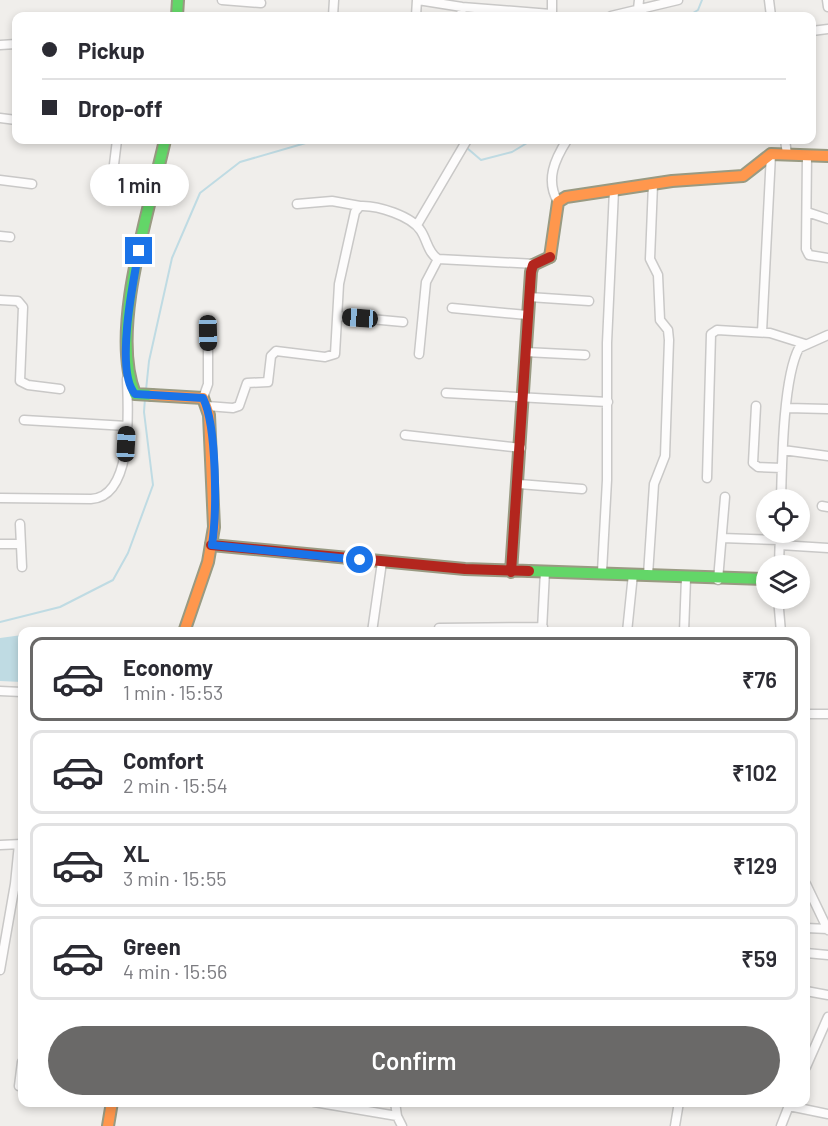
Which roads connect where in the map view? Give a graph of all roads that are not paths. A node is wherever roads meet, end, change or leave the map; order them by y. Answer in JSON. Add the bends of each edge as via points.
{"nodes":[{"id":1,"x":222,"y":0,"type":"edge"},
{"id":2,"x":418,"y":0,"type":"edge"},
{"id":3,"x":678,"y":0,"type":"edge"},
{"id":4,"x":827,"y":0,"type":"edge"},
{"id":5,"x":261,"y":3,"type":"dead end"},
{"id":6,"x":828,"y":7,"type":"edge"},
{"id":7,"x":637,"y":9,"type":"edge"},
{"id":8,"x":462,"y":12,"type":"edge"},
{"id":9,"x":117,"y":144,"type":"edge"},
{"id":10,"x":164,"y":144,"type":"edge"},
{"id":11,"x":465,"y":144,"type":"edge"},
{"id":12,"x":565,"y":144,"type":"edge"},
{"id":13,"x":786,"y":144,"type":"edge"},
{"id":14,"x":771,"y":154,"type":"junction"},
{"id":15,"x":787,"y":154,"type":"junction"},
{"id":16,"x":807,"y":155,"type":"junction"},
{"id":17,"x":828,"y":156,"type":"edge"},
{"id":18,"x":0,"y":180,"type":"edge"},
{"id":19,"x":112,"y":181,"type":"dead end"},
{"id":20,"x":32,"y":184,"type":"dead end"},
{"id":21,"x":653,"y":184,"type":"junction"},
{"id":22,"x":614,"y":190,"type":"junction"},
{"id":23,"x":558,"y":202,"type":"junction"},
{"id":24,"x":297,"y":204,"type":"dead end"},
{"id":25,"x":360,"y":206,"type":"junction"},
{"id":26,"x":807,"y":212,"type":"junction"},
{"id":27,"x":828,"y":219,"type":"edge"},
{"id":28,"x":417,"y":225,"type":"junction"},
{"id":29,"x":0,"y":236,"type":"edge"},
{"id":30,"x":10,"y":237,"type":"dead end"},
{"id":31,"x":828,"y":258,"type":"edge"},
{"id":32,"x":438,"y":259,"type":"junction"},
{"id":33,"x":536,"y":264,"type":"junction"},
{"id":34,"x":529,"y":297,"type":"junction"},
{"id":35,"x":0,"y":300,"type":"edge"},
{"id":36,"x":589,"y":301,"type":"dead end"},
{"id":37,"x":452,"y":308,"type":"dead end"},
{"id":38,"x":527,"y":315,"type":"junction"},
{"id":39,"x":338,"y":316,"type":"junction"},
{"id":40,"x":403,"y":322,"type":"dead end"},
{"id":41,"x":208,"y":333,"type":"dead end"},
{"id":42,"x":762,"y":333,"type":"junction"},
{"id":43,"x":828,"y":335,"type":"edge"},
{"id":44,"x":805,"y":344,"type":"junction"},
{"id":45,"x":525,"y":352,"type":"junction"},
{"id":46,"x":419,"y":354,"type":"dead end"},
{"id":47,"x":585,"y":355,"type":"dead end"},
{"id":48,"x":127,"y":379,"type":"junction"},
{"id":49,"x":60,"y":389,"type":"dead end"},
{"id":50,"x":446,"y":393,"type":"dead end"},
{"id":51,"x":523,"y":398,"type":"junction"},
{"id":52,"x":205,"y":402,"type":"junction"},
{"id":53,"x":608,"y":402,"type":"junction"},
{"id":54,"x":756,"y":406,"type":"dead end"},
{"id":55,"x":787,"y":408,"type":"junction"},
{"id":56,"x":828,"y":409,"type":"edge"},
{"id":57,"x":24,"y":420,"type":"dead end"},
{"id":58,"x":127,"y":426,"type":"junction"},
{"id":59,"x":405,"y":435,"type":"dead end"},
{"id":60,"x":521,"y":448,"type":"junction"},
{"id":61,"x":783,"y":450,"type":"junction"},
{"id":62,"x":828,"y":456,"type":"edge"},
{"id":63,"x":782,"y":468,"type":"junction"},
{"id":64,"x":707,"y":478,"type":"dead end"},
{"id":65,"x":519,"y":484,"type":"junction"},
{"id":66,"x":582,"y":489,"type":"dead end"},
{"id":67,"x":781,"y":489,"type":"edge"},
{"id":68,"x":725,"y":497,"type":"dead end"},
{"id":69,"x":0,"y":498,"type":"edge"},
{"id":70,"x":20,"y":524,"type":"dead end"},
{"id":71,"x":722,"y":538,"type":"junction"},
{"id":72,"x":756,"y":539,"type":"edge"},
{"id":73,"x":801,"y":543,"type":"edge"},
{"id":74,"x":0,"y":544,"type":"edge"},
{"id":75,"x":21,"y":544,"type":"junction"},
{"id":76,"x":212,"y":545,"type":"junction"},
{"id":77,"x":828,"y":548,"type":"edge"},
{"id":78,"x":382,"y":562,"type":"junction"},
{"id":79,"x":22,"y":567,"type":"dead end"},
{"id":80,"x":545,"y":571,"type":"junction"},
{"id":81,"x":511,"y":572,"type":"junction"},
{"id":82,"x":602,"y":572,"type":"junction"},
{"id":83,"x":633,"y":574,"type":"junction"},
{"id":84,"x":648,"y":575,"type":"junction"},
{"id":85,"x":686,"y":578,"type":"junction"},
{"id":86,"x":756,"y":579,"type":"edge"},
{"id":87,"x":718,"y":580,"type":"junction"},
{"id":88,"x":779,"y":609,"type":"edge"},
{"id":89,"x":186,"y":627,"type":"edge"},
{"id":90,"x":373,"y":627,"type":"edge"},
{"id":91,"x":542,"y":627,"type":"edge"},
{"id":92,"x":628,"y":627,"type":"edge"},
{"id":93,"x":684,"y":627,"type":"edge"},
{"id":94,"x":780,"y":627,"type":"edge"},
{"id":95,"x":0,"y":691,"type":"edge"},
{"id":96,"x":18,"y":692,"type":"edge"},
{"id":97,"x":810,"y":714,"type":"edge"},
{"id":98,"x":828,"y":714,"type":"edge"},
{"id":99,"x":18,"y":844,"type":"edge"},
{"id":100,"x":0,"y":845,"type":"edge"},
{"id":101,"x":18,"y":864,"type":"edge"},
{"id":102,"x":810,"y":892,"type":"edge"},
{"id":103,"x":810,"y":928,"type":"edge"},
{"id":104,"x":828,"y":929,"type":"edge"},
{"id":105,"x":810,"y":953,"type":"edge"},
{"id":106,"x":828,"y":955,"type":"edge"},
{"id":107,"x":0,"y":970,"type":"edge"},
{"id":108,"x":810,"y":992,"type":"edge"},
{"id":109,"x":828,"y":995,"type":"edge"},
{"id":110,"x":828,"y":1017,"type":"edge"},
{"id":111,"x":810,"y":1058,"type":"edge"},
{"id":112,"x":111,"y":1107,"type":"edge"},
{"id":113,"x":344,"y":1107,"type":"edge"},
{"id":114,"x":396,"y":1107,"type":"edge"},
{"id":115,"x":678,"y":1107,"type":"edge"},
{"id":116,"x":788,"y":1107,"type":"edge"},
{"id":117,"x":801,"y":1107,"type":"edge"},
{"id":118,"x":828,"y":1114,"type":"edge"},
{"id":119,"x":397,"y":1116,"type":"junction"},
{"id":120,"x":108,"y":1126,"type":"edge"},
{"id":121,"x":402,"y":1126,"type":"edge"},
{"id":122,"x":675,"y":1126,"type":"edge"},
{"id":123,"x":781,"y":1126,"type":"edge"}],
"edges":[{"from":1,"to":5,"type":"street"},
{"from":2,"to":8,"type":"street"},
{"from":3,"to":7,"type":"street"},
{"from":4,"to":6,"type":"street"},
{"from":9,"to":19,"type":"street"},
{"from":10,"to":48,"type":"street","via":[[136,264]]},
{"from":11,"to":28,"type":"street"},
{"from":12,"to":23,"type":"street","via":[[554,166],[552,188]]},
{"from":13,"to":15,"type":"street"},
{"from":14,"to":15,"type":"street"},
{"from":14,"to":21,"type":"street","via":[[743,176]]},
{"from":14,"to":42,"type":"street"},
{"from":15,"to":16,"type":"street"},
{"from":16,"to":17,"type":"street"},
{"from":16,"to":26,"type":"street"},
{"from":18,"to":20,"type":"street"},
{"from":21,"to":22,"type":"street"},
{"from":21,"to":84,"type":"street","via":[[650,259],[658,275],[660,320],[669,339],[665,456],[654,483]]},
{"from":22,"to":23,"type":"street","via":[[566,197]]},
{"from":22,"to":53,"type":"street"},
{"from":23,"to":33,"type":"street","via":[[553,252],[549,259]]},
{"from":24,"to":25,"type":"street","via":[[332,201]]},
{"from":25,"to":28,"type":"street","via":[[386,211]]},
{"from":25,"to":39,"type":"street","via":[[355,212],[344,261]]},
{"from":26,"to":27,"type":"street"},
{"from":26,"to":31,"type":"street","via":[[807,252]]},
{"from":28,"to":32,"type":"street"},
{"from":29,"to":30,"type":"street"},
{"from":32,"to":33,"type":"street"},
{"from":32,"to":46,"type":"street","via":[[426,282]]},
{"from":33,"to":34,"type":"street","via":[[532,268]]},
{"from":34,"to":36,"type":"street"},
{"from":34,"to":38,"type":"street"},
{"from":35,"to":49,"type":"street","via":[[18,301],[23,307],[20,381]]},
{"from":37,"to":38,"type":"street"},
{"from":38,"to":45,"type":"street"},
{"from":39,"to":40,"type":"street"},
{"from":39,"to":52,"type":"street","via":[[337,348],[332,356],[276,351],[271,356],[268,382],[247,383],[239,406]]},
{"from":41,"to":52,"type":"street"},
{"from":42,"to":44,"type":"street"},
{"from":42,"to":64,"type":"street","via":[[717,330],[711,334]]},
{"from":43,"to":44,"type":"street"},
{"from":44,"to":55,"type":"street","via":[[799,348],[793,364]]},
{"from":45,"to":47,"type":"street"},
{"from":45,"to":51,"type":"street"},
{"from":48,"to":52,"type":"street","via":[[135,394]]},
{"from":48,"to":58,"type":"street"},
{"from":50,"to":51,"type":"street"},
{"from":51,"to":53,"type":"street"},
{"from":51,"to":60,"type":"street"},
{"from":52,"to":76,"type":"street","via":[[215,502]]},
{"from":53,"to":82,"type":"street"},
{"from":54,"to":63,"type":"street","via":[[753,463],[758,467]]},
{"from":55,"to":56,"type":"street"},
{"from":55,"to":61,"type":"street"},
{"from":57,"to":58,"type":"street"},
{"from":58,"to":69,"type":"street","via":[[122,468],[111,491],[101,499]]},
{"from":59,"to":60,"type":"street"},
{"from":60,"to":65,"type":"street"},
{"from":61,"to":62,"type":"street"},
{"from":61,"to":63,"type":"street"},
{"from":63,"to":67,"type":"street"},
{"from":65,"to":66,"type":"street"},
{"from":65,"to":81,"type":"street"},
{"from":68,"to":71,"type":"street"},
{"from":70,"to":75,"type":"street"},
{"from":71,"to":72,"type":"street"},
{"from":71,"to":87,"type":"street"},
{"from":73,"to":77,"type":"street"},
{"from":74,"to":75,"type":"street"},
{"from":75,"to":79,"type":"street"},
{"from":76,"to":78,"type":"street"},
{"from":76,"to":89,"type":"street"},
{"from":78,"to":81,"type":"street"},
{"from":78,"to":90,"type":"street"},
{"from":80,"to":81,"type":"street"},
{"from":80,"to":82,"type":"street"},
{"from":80,"to":91,"type":"street"},
{"from":82,"to":83,"type":"street"},
{"from":83,"to":84,"type":"street"},
{"from":83,"to":92,"type":"street"},
{"from":84,"to":85,"type":"street"},
{"from":85,"to":87,"type":"street"},
{"from":85,"to":93,"type":"street"},
{"from":86,"to":87,"type":"street"},
{"from":88,"to":94,"type":"street"},
{"from":95,"to":96,"type":"street"},
{"from":97,"to":98,"type":"street"},
{"from":99,"to":100,"type":"street"},
{"from":101,"to":107,"type":"street"},
{"from":102,"to":104,"type":"street"},
{"from":103,"to":104,"type":"street"},
{"from":105,"to":106,"type":"street"},
{"from":108,"to":109,"type":"street"},
{"from":110,"to":111,"type":"street"},
{"from":112,"to":120,"type":"street"},
{"from":113,"to":119,"type":"street"},
{"from":114,"to":119,"type":"street"},
{"from":115,"to":122,"type":"street"},
{"from":116,"to":123,"type":"street"},
{"from":117,"to":118,"type":"street"},
{"from":119,"to":121,"type":"street"}]}
